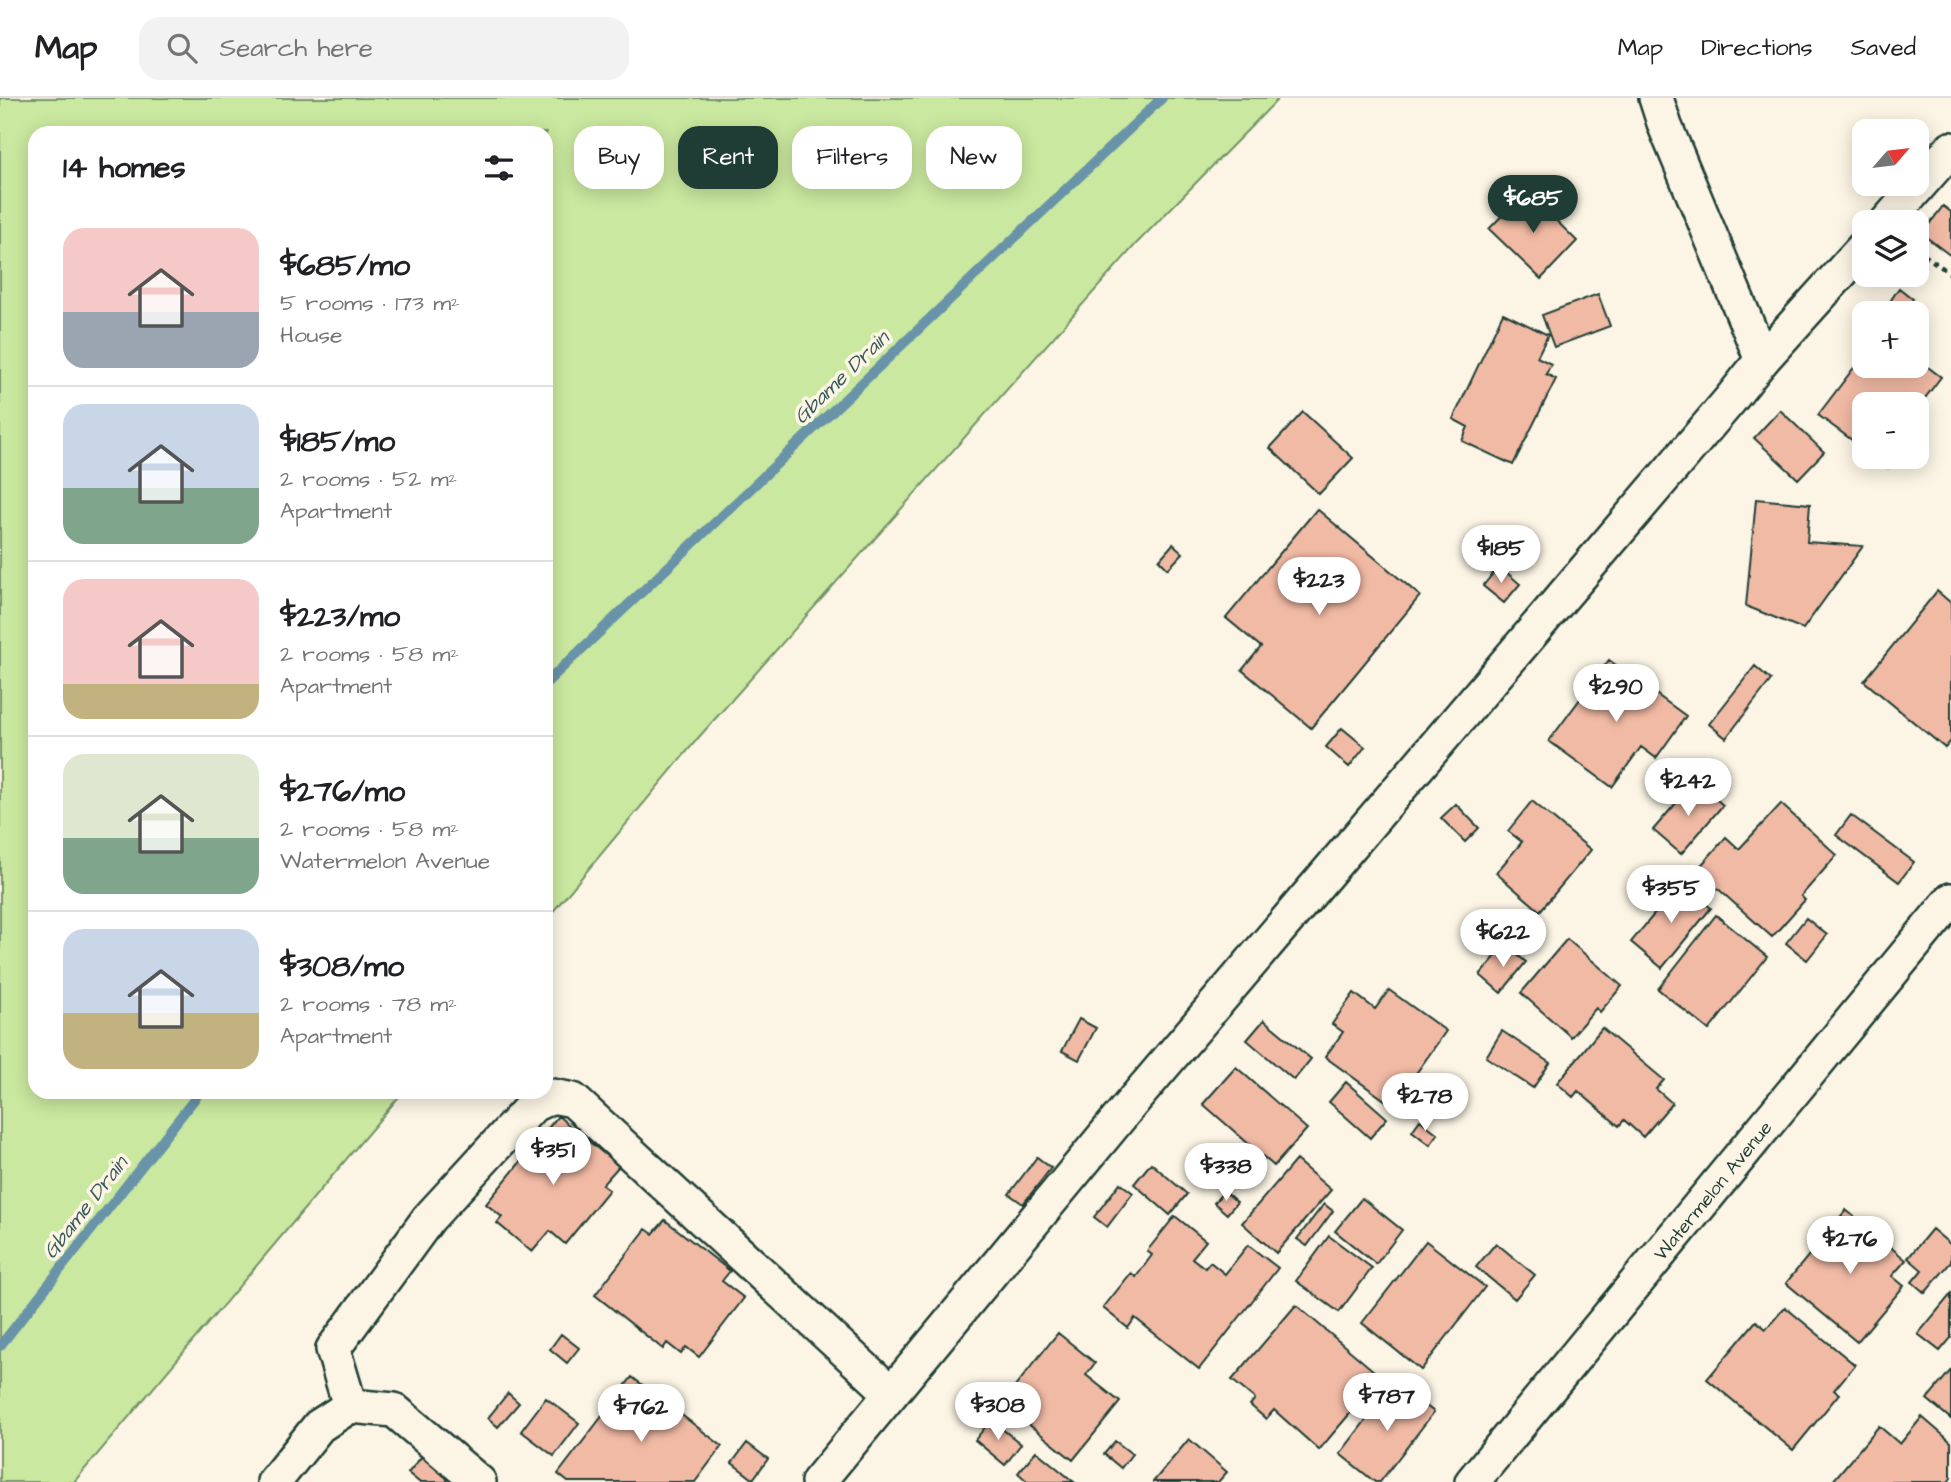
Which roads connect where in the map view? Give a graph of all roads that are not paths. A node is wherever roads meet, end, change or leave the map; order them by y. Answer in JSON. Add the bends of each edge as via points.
{"nodes":[{"id":1,"x":1656,"y":98,"type":"edge"},
{"id":2,"x":1951,"y":149,"type":"edge"},
{"id":3,"x":1898,"y":210,"type":"edge"},
{"id":4,"x":1852,"y":260,"type":"edge"},
{"id":5,"x":1762,"y":360,"type":"junction"},
{"id":6,"x":1951,"y":900,"type":"edge"},
{"id":7,"x":553,"y":1096,"type":"edge"},
{"id":8,"x":546,"y":1099,"type":"edge"},
{"id":9,"x":891,"y":1393,"type":"junction"},
{"id":10,"x":350,"y":1406,"type":"junction"},
{"id":11,"x":274,"y":1482,"type":"edge"},
{"id":12,"x":479,"y":1482,"type":"edge"},
{"id":13,"x":818,"y":1482,"type":"edge"},
{"id":14,"x":1472,"y":1482,"type":"edge"}],
"edges":[{"from":1,"to":5,"type":"street"},
{"from":2,"to":3,"type":"street"},
{"from":4,"to":5,"type":"street"},
{"from":5,"to":9,"type":"street"},
{"from":6,"to":14,"type":"street","name":"Watermelon Avenue"},
{"from":7,"to":9,"type":"street","via":[[573,1100]]},
{"from":8,"to":10,"type":"street","via":[[533,1105],[429,1218],[333,1349]]},
{"from":9,"to":13,"type":"street"},
{"from":10,"to":11,"type":"street","via":[[319,1426]]},
{"from":10,"to":12,"type":"street","via":[[394,1410]]}]}
